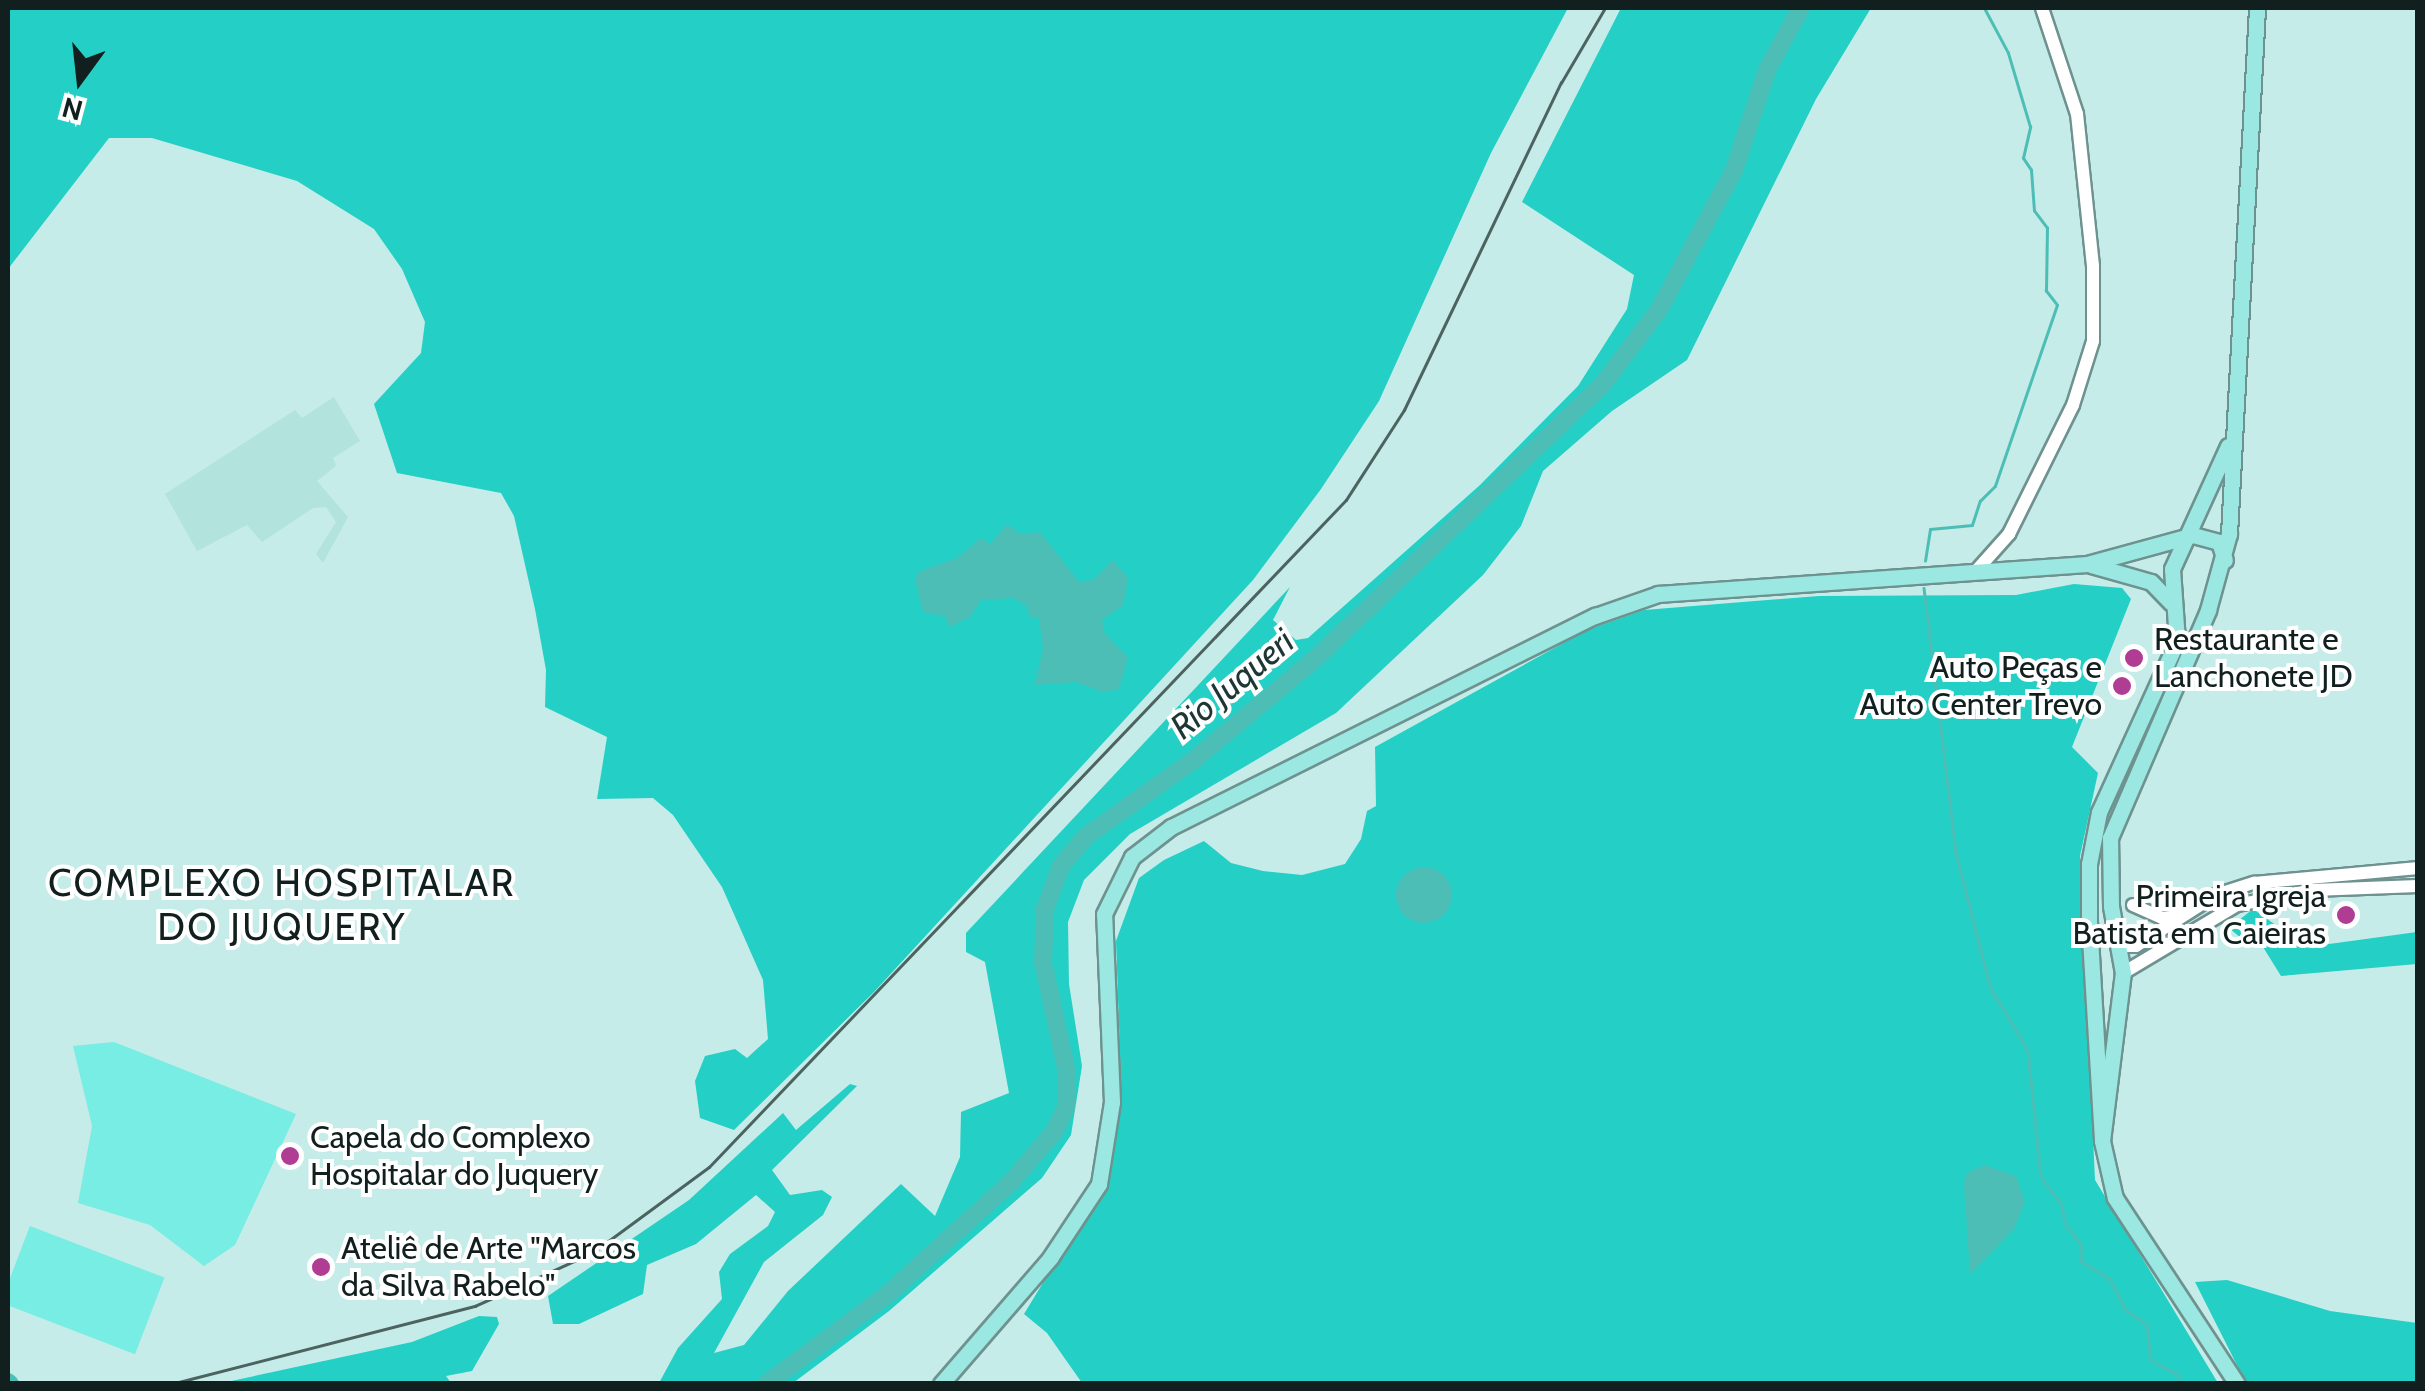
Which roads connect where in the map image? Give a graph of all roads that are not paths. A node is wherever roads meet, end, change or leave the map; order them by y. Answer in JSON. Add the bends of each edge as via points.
{"nodes":[{"id":1,"x":2042,"y":8,"type":"edge"},
{"id":2,"x":2256,"y":8,"type":"edge"},
{"id":3,"x":2233,"y":433,"type":"junction"},
{"id":4,"x":2210,"y":494,"type":"junction"},
{"id":5,"x":2185,"y":536,"type":"junction"},
{"id":6,"x":2137,"y":553,"type":"junction"},
{"id":7,"x":2225,"y":560,"type":"junction"},
{"id":8,"x":2088,"y":564,"type":"junction"},
{"id":9,"x":1975,"y":571,"type":"junction"},
{"id":10,"x":2174,"y":608,"type":"junction"},
{"id":11,"x":2418,"y":868,"type":"edge"},
{"id":12,"x":2418,"y":886,"type":"edge"},
{"id":13,"x":2133,"y":904,"type":"dead end"},
{"id":14,"x":2182,"y":916,"type":"junction"},
{"id":15,"x":2118,"y":946,"type":"junction"},
{"id":16,"x":2090,"y":967,"type":"junction"},
{"id":17,"x":2123,"y":973,"type":"junction"},
{"id":18,"x":2102,"y":1141,"type":"junction"},
{"id":19,"x":941,"y":1384,"type":"edge"},
{"id":20,"x":2237,"y":1384,"type":"edge"}],
"edges":[{"from":1,"to":9,"type":"street","via":[[2077,114],[2093,266],[2093,341],[2073,405],[2009,534],[1991,561]]},
{"from":2,"to":3,"type":"main road"},
{"from":3,"to":4,"type":"main road"},
{"from":3,"to":7,"type":"main road"},
{"from":4,"to":5,"type":"main road"},
{"from":4,"to":6,"type":"main road","via":[[2172,534]]},
{"from":5,"to":6,"type":"main road"},
{"from":5,"to":7,"type":"main road","via":[[2214,538]]},
{"from":5,"to":10,"type":"main road","via":[[2172,569]]},
{"from":6,"to":8,"type":"main road"},
{"from":7,"to":15,"type":"main road","via":[[2115,813],[2108,867]]},
{"from":8,"to":9,"type":"main road"},
{"from":8,"to":10,"type":"main road","via":[[2152,582]]},
{"from":9,"to":19,"type":"main road","via":[[1705,587],[1628,602],[1148,844],[1122,872],[1104,914],[1112,1102],[1099,1184],[1050,1258]]},
{"from":10,"to":16,"type":"main road","via":[[2177,641],[2092,834]]},
{"from":11,"to":14,"type":"street","via":[[2254,883]]},
{"from":12,"to":17,"type":"street","via":[[2313,890],[2237,905]]},
{"from":13,"to":14,"type":"street","via":[[2162,918]]},
{"from":14,"to":15,"type":"street","via":[[2136,946]]},
{"from":15,"to":17,"type":"main road"},
{"from":16,"to":17,"type":"main road","via":[[2103,982]]},
{"from":16,"to":18,"type":"main road"},
{"from":17,"to":18,"type":"main road"},
{"from":18,"to":20,"type":"main road","via":[[2115,1198]]}]}
